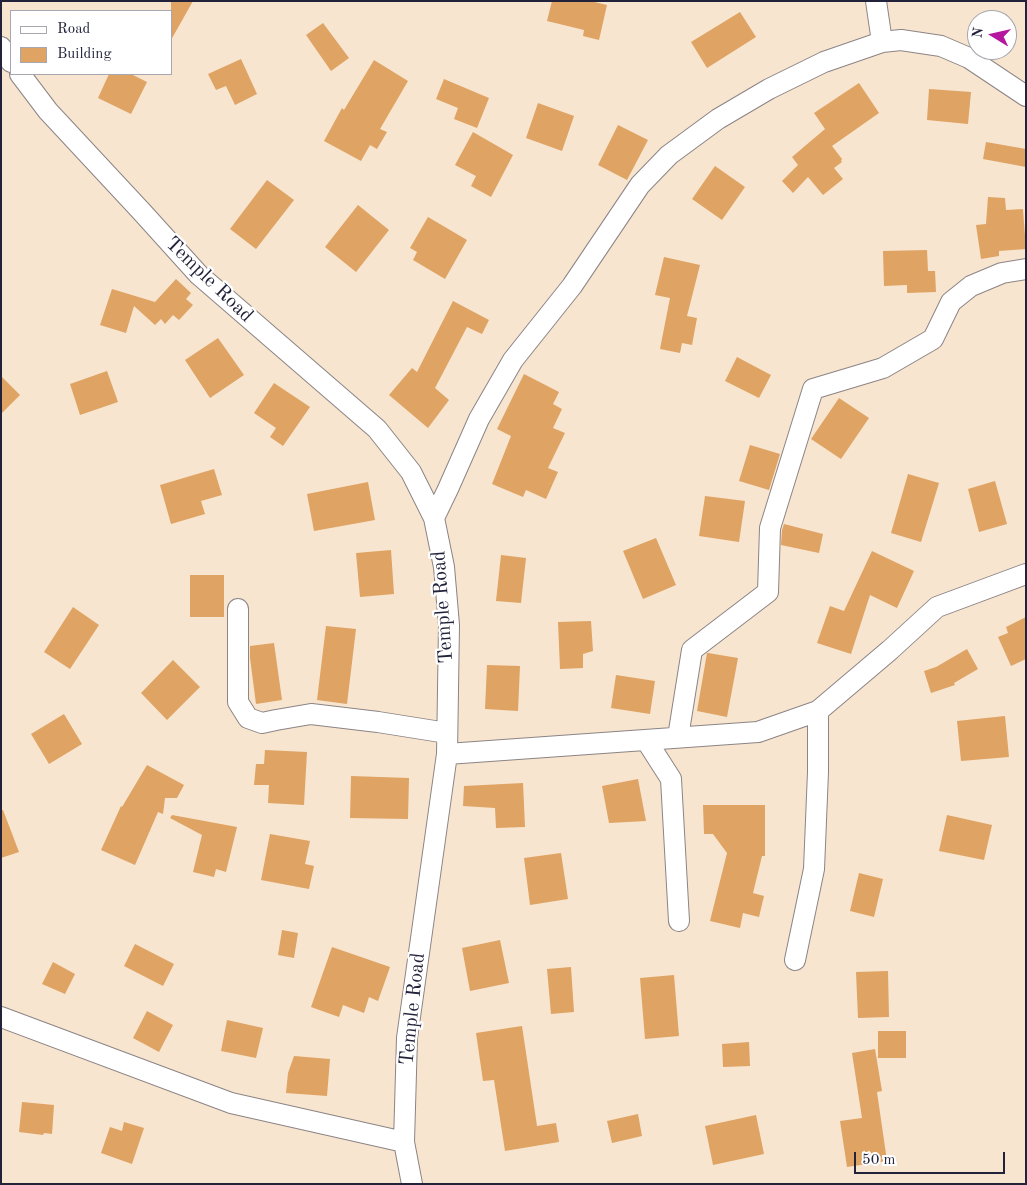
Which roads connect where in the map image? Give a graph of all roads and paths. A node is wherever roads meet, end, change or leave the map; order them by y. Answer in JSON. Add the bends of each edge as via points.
{"nodes":[{"id":1,"x":876,"y":1,"type":"edge"},
{"id":2,"x":882,"y":42,"type":"junction"},
{"id":3,"x":1,"y":47,"type":"edge"},
{"id":4,"x":10,"y":60,"type":"edge"},
{"id":5,"x":21,"y":75,"type":"edge"},
{"id":6,"x":1026,"y":96,"type":"edge"},
{"id":7,"x":1026,"y":269,"type":"edge"},
{"id":8,"x":434,"y":518,"type":"junction"},
{"id":9,"x":1026,"y":574,"type":"edge"},
{"id":10,"x":238,"y":608,"type":"dead end"},
{"id":11,"x":818,"y":711,"type":"junction"},
{"id":12,"x":447,"y":733,"type":"junction"},
{"id":13,"x":678,"y":737,"type":"junction"},
{"id":14,"x":646,"y":740,"type":"junction"},
{"id":15,"x":447,"y":754,"type":"junction"},
{"id":16,"x":679,"y":921,"type":"dead end"},
{"id":17,"x":796,"y":960,"type":"dead end"},
{"id":18,"x":1,"y":1017,"type":"edge"},
{"id":19,"x":404,"y":1142,"type":"junction"},
{"id":20,"x":412,"y":1184,"type":"edge"}],
"edges":[{"from":1,"to":2,"type":"street"},
{"from":2,"to":6,"type":"street","via":[[901,40],[942,46],[969,58]]},
{"from":2,"to":8,"type":"street","via":[[824,62],[718,119],[669,155],[640,185],[572,286],[513,360],[479,419]]},
{"from":3,"to":4,"type":"street"},
{"from":5,"to":8,"type":"street","name":"Temple Road","via":[[48,111],[199,275],[377,430],[411,472]]},
{"from":7,"to":13,"type":"street","via":[[1002,273],[971,286],[951,302],[933,339],[883,368],[812,389],[770,528],[768,592],[692,650]]},
{"from":8,"to":12,"type":"street","name":"Temple Road","via":[[444,567],[449,624]]},
{"from":9,"to":11,"type":"street","via":[[937,607]]},
{"from":10,"to":12,"type":"street","via":[[238,702],[248,718],[262,723],[310,714]]},
{"from":11,"to":13,"type":"street","via":[[758,732]]},
{"from":11,"to":17,"type":"street","via":[[814,869]]},
{"from":12,"to":15,"type":"street","name":"Temple Road"},
{"from":13,"to":14,"type":"street"},
{"from":14,"to":15,"type":"street"},
{"from":14,"to":16,"type":"street","via":[[671,779]]},
{"from":15,"to":19,"type":"street","name":"Temple Road","via":[[407,1038]]},
{"from":18,"to":19,"type":"street","via":[[231,1103]]},
{"from":19,"to":20,"type":"street","name":"Temple Road"}]}
